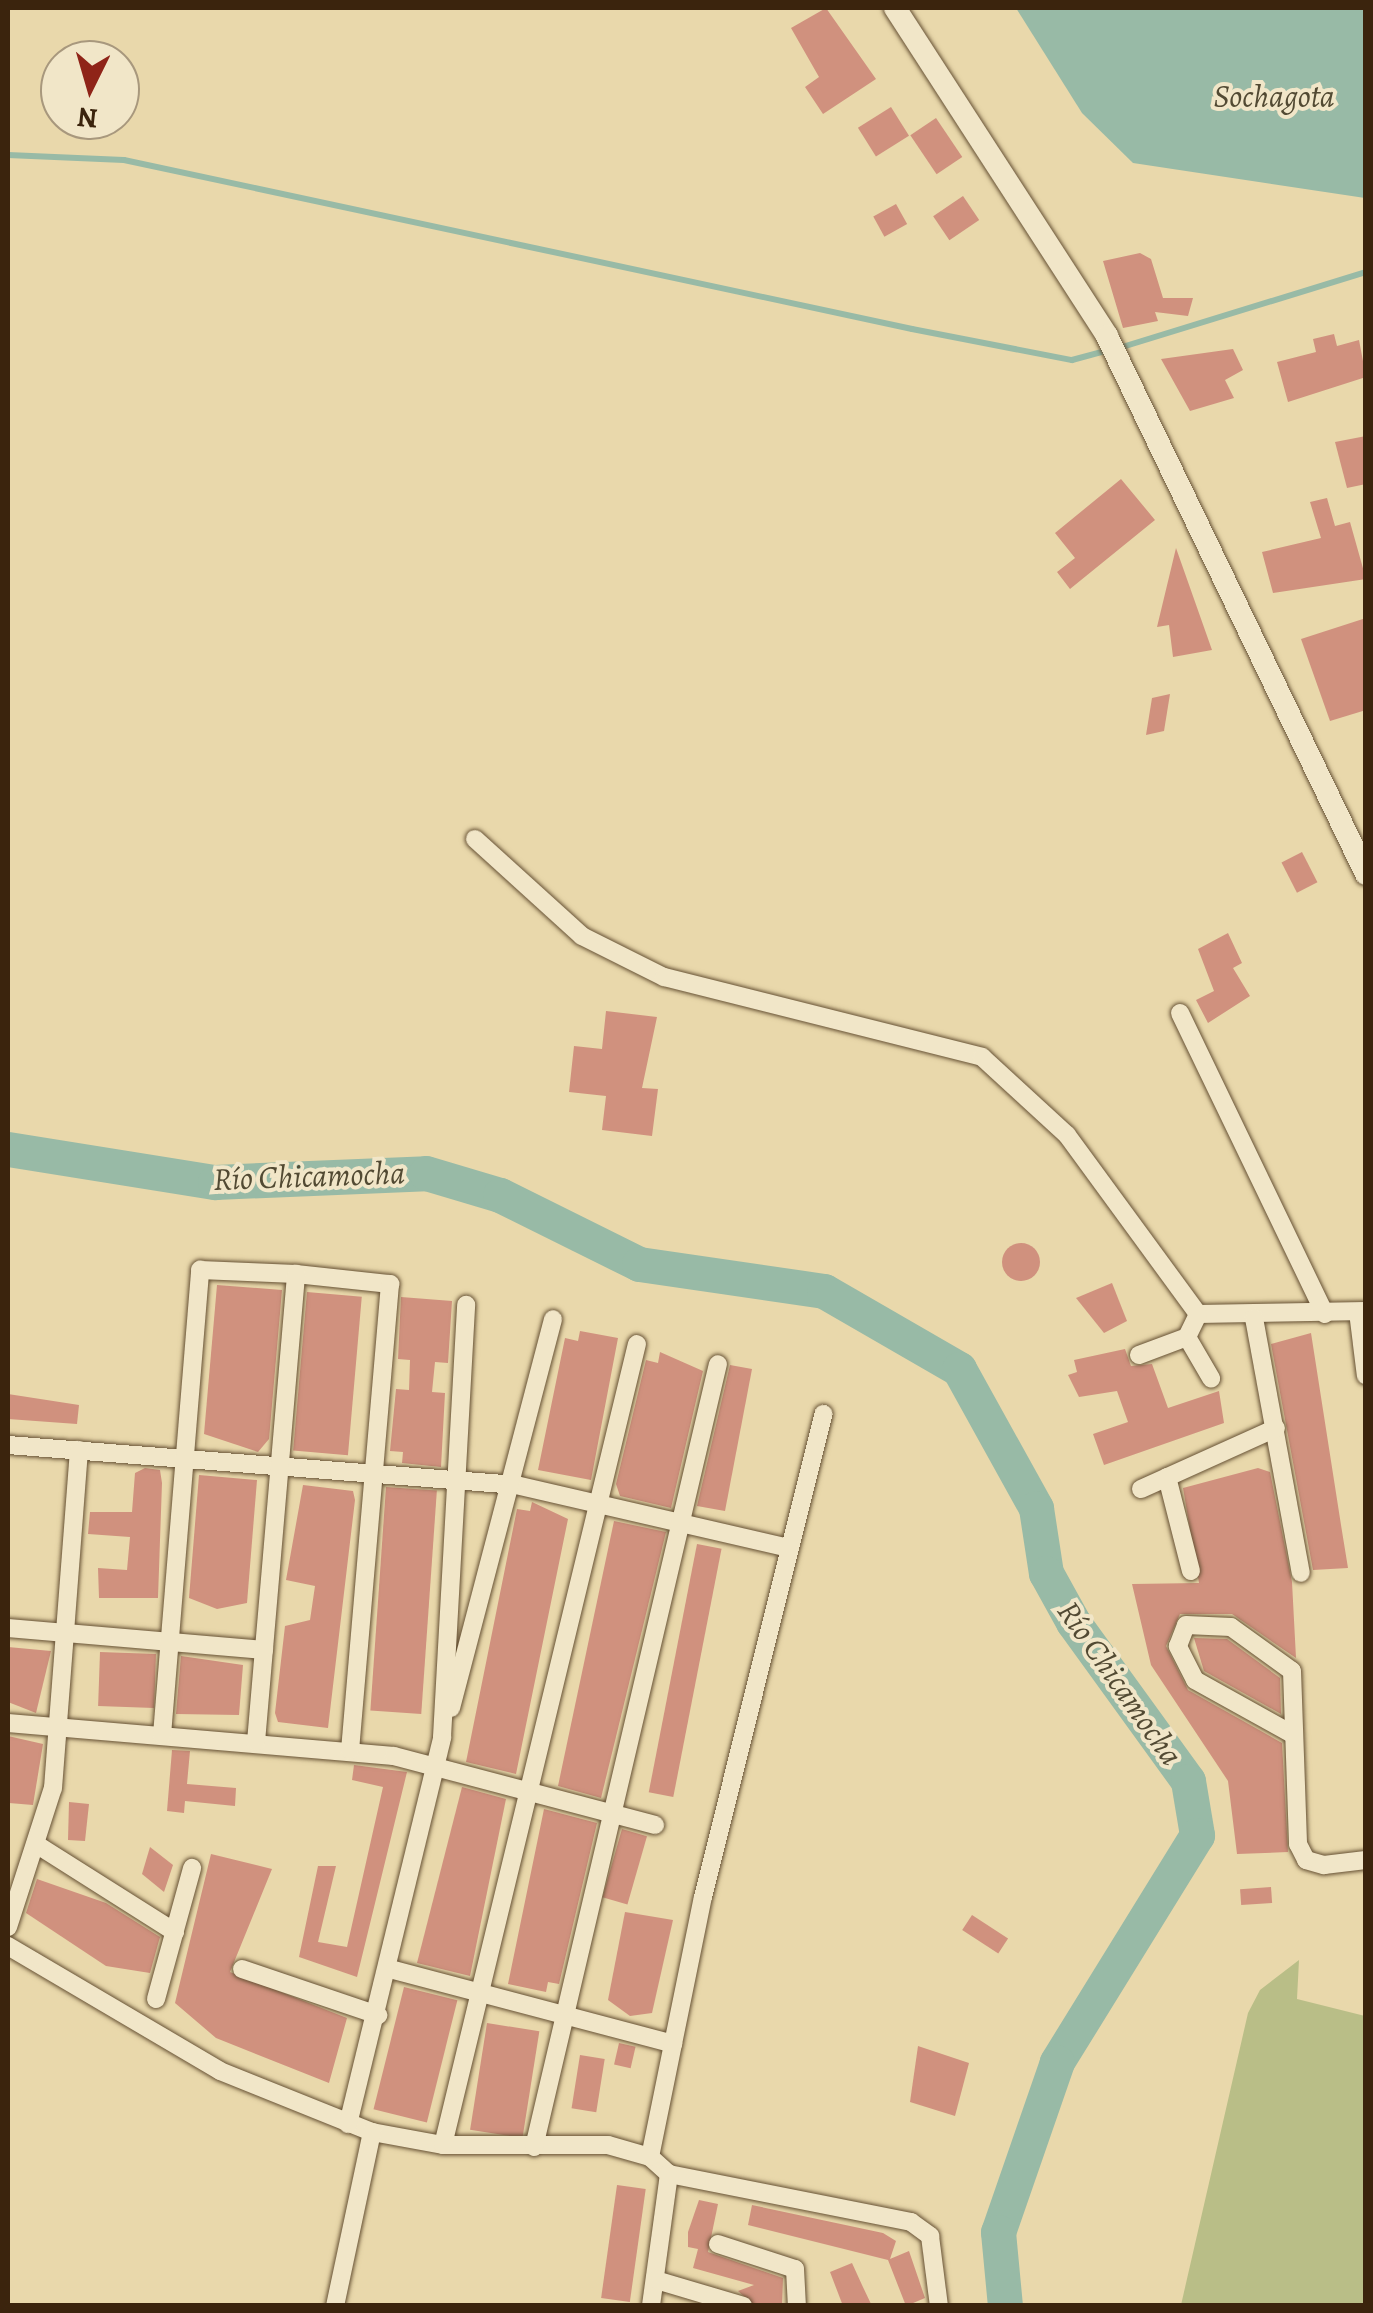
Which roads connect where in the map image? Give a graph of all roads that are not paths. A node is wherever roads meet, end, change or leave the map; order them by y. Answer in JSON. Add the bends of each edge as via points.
{"nodes":[{"id":1,"x":896,"y":8,"type":"edge"},
{"id":2,"x":475,"y":840,"type":"dead end"},
{"id":3,"x":1366,"y":874,"type":"edge"},
{"id":4,"x":1180,"y":1013,"type":"dead end"},
{"id":5,"x":296,"y":1274,"type":"junction"},
{"id":6,"x":466,"y":1305,"type":"dead end"},
{"id":7,"x":1362,"y":1311,"type":"edge"},
{"id":8,"x":1198,"y":1314,"type":"junction"},
{"id":9,"x":1325,"y":1314,"type":"junction"},
{"id":10,"x":553,"y":1318,"type":"dead end"},
{"id":11,"x":1254,"y":1318,"type":"junction"},
{"id":12,"x":1187,"y":1337,"type":"junction"},
{"id":13,"x":637,"y":1344,"type":"dead end"},
{"id":14,"x":1139,"y":1355,"type":"dead end"},
{"id":15,"x":718,"y":1364,"type":"dead end"},
{"id":16,"x":1366,"y":1376,"type":"edge"},
{"id":17,"x":1211,"y":1378,"type":"dead end"},
{"id":18,"x":823,"y":1414,"type":"dead end"},
{"id":19,"x":1276,"y":1428,"type":"junction"},
{"id":20,"x":8,"y":1445,"type":"edge"},
{"id":21,"x":79,"y":1450,"type":"junction"},
{"id":22,"x":185,"y":1459,"type":"junction"},
{"id":23,"x":279,"y":1467,"type":"junction"},
{"id":24,"x":374,"y":1474,"type":"junction"},
{"id":25,"x":1167,"y":1477,"type":"junction"},
{"id":26,"x":456,"y":1481,"type":"junction"},
{"id":27,"x":516,"y":1485,"type":"junction"},
{"id":28,"x":1141,"y":1489,"type":"dead end"},
{"id":29,"x":598,"y":1504,"type":"junction"},
{"id":30,"x":680,"y":1523,"type":"junction"},
{"id":31,"x":788,"y":1548,"type":"junction"},
{"id":32,"x":1191,"y":1571,"type":"dead end"},
{"id":33,"x":1302,"y":1573,"type":"dead end"},
{"id":34,"x":8,"y":1628,"type":"edge"},
{"id":35,"x":67,"y":1633,"type":"junction"},
{"id":36,"x":170,"y":1642,"type":"junction"},
{"id":37,"x":264,"y":1650,"type":"junction"},
{"id":38,"x":8,"y":1722,"type":"edge"},
{"id":39,"x":60,"y":1727,"type":"junction"},
{"id":40,"x":1292,"y":1734,"type":"junction"},
{"id":41,"x":162,"y":1735,"type":"junction"},
{"id":42,"x":442,"y":1738,"type":"junction"},
{"id":43,"x":256,"y":1742,"type":"junction"},
{"id":44,"x":350,"y":1750,"type":"junction"},
{"id":45,"x":438,"y":1768,"type":"junction"},
{"id":46,"x":528,"y":1792,"type":"junction"},
{"id":47,"x":612,"y":1814,"type":"junction"},
{"id":48,"x":655,"y":1825,"type":"dead end"},
{"id":49,"x":39,"y":1846,"type":"junction"},
{"id":50,"x":1366,"y":1860,"type":"edge"},
{"id":51,"x":192,"y":1868,"type":"dead end"},
{"id":52,"x":8,"y":1926,"type":"edge"},
{"id":53,"x":175,"y":1932,"type":"junction"},
{"id":54,"x":8,"y":1946,"type":"edge"},
{"id":55,"x":242,"y":1968,"type":"dead end"},
{"id":56,"x":390,"y":1969,"type":"junction"},
{"id":57,"x":479,"y":1996,"type":"junction"},
{"id":58,"x":156,"y":1999,"type":"dead end"},
{"id":59,"x":378,"y":2014,"type":"junction"},
{"id":60,"x":565,"y":2017,"type":"junction"},
{"id":61,"x":673,"y":2044,"type":"junction"},
{"id":62,"x":348,"y":2124,"type":"junction"},
{"id":63,"x":372,"y":2132,"type":"junction"},
{"id":64,"x":443,"y":2145,"type":"junction"},
{"id":65,"x":534,"y":2147,"type":"junction"},
{"id":66,"x":650,"y":2157,"type":"junction"},
{"id":67,"x":668,"y":2174,"type":"junction"},
{"id":68,"x":718,"y":2244,"type":"dead end"},
{"id":69,"x":655,"y":2292,"type":"edge"},
{"id":70,"x":335,"y":2306,"type":"edge"},
{"id":71,"x":672,"y":2306,"type":"edge"},
{"id":72,"x":744,"y":2306,"type":"edge"},
{"id":73,"x":798,"y":2306,"type":"edge"},
{"id":74,"x":939,"y":2306,"type":"edge"}],
"edges":[{"from":1,"to":3,"type":"main road","via":[[1107,336]]},
{"from":2,"to":8,"type":"street","via":[[582,936],[664,977],[982,1056],[1067,1135]]},
{"from":4,"to":9,"type":"street"},
{"from":5,"to":22,"type":"street","via":[[200,1270]]},
{"from":5,"to":23,"type":"street"},
{"from":5,"to":24,"type":"street","via":[[390,1284]]},
{"from":6,"to":26,"type":"street"},
{"from":7,"to":9,"type":"street"},
{"from":7,"to":16,"type":"street"},
{"from":8,"to":11,"type":"street"},
{"from":8,"to":12,"type":"street"},
{"from":9,"to":11,"type":"street"},
{"from":10,"to":27,"type":"street"},
{"from":11,"to":19,"type":"street"},
{"from":12,"to":14,"type":"street"},
{"from":12,"to":17,"type":"street"},
{"from":13,"to":29,"type":"street"},
{"from":15,"to":30,"type":"street"},
{"from":18,"to":31,"type":"street"},
{"from":19,"to":25,"type":"street"},
{"from":19,"to":33,"type":"street"},
{"from":20,"to":21,"type":"street"},
{"from":21,"to":22,"type":"street"},
{"from":21,"to":35,"type":"street"},
{"from":22,"to":23,"type":"street"},
{"from":22,"to":36,"type":"street"},
{"from":23,"to":24,"type":"street"},
{"from":23,"to":37,"type":"street"},
{"from":24,"to":26,"type":"street"},
{"from":24,"to":44,"type":"street"},
{"from":25,"to":28,"type":"street"},
{"from":25,"to":32,"type":"street"},
{"from":26,"to":27,"type":"street"},
{"from":26,"to":42,"type":"street"},
{"from":27,"to":29,"type":"street"},
{"from":27,"to":42,"type":"street"},
{"from":29,"to":30,"type":"street"},
{"from":29,"to":46,"type":"street"},
{"from":30,"to":31,"type":"street"},
{"from":30,"to":47,"type":"street"},
{"from":31,"to":61,"type":"street"},
{"from":34,"to":35,"type":"street"},
{"from":35,"to":36,"type":"street"},
{"from":35,"to":39,"type":"street"},
{"from":36,"to":37,"type":"street"},
{"from":36,"to":41,"type":"street"},
{"from":37,"to":43,"type":"street"},
{"from":38,"to":39,"type":"street"},
{"from":39,"to":41,"type":"street"},
{"from":39,"to":49,"type":"street"},
{"from":40,"to":40,"type":"street","via":[[1292,1671],[1231,1628],[1186,1624],[1178,1646],[1195,1680]]},
{"from":40,"to":50,"type":"street","via":[[1306,1860]]},
{"from":41,"to":43,"type":"street"},
{"from":42,"to":45,"type":"street"},
{"from":43,"to":44,"type":"street"},
{"from":44,"to":45,"type":"street"},
{"from":45,"to":46,"type":"street"},
{"from":45,"to":56,"type":"street"},
{"from":46,"to":47,"type":"street"},
{"from":46,"to":57,"type":"street"},
{"from":47,"to":48,"type":"street"},
{"from":47,"to":60,"type":"street"},
{"from":49,"to":52,"type":"street"},
{"from":49,"to":53,"type":"street"},
{"from":51,"to":53,"type":"street"},
{"from":53,"to":58,"type":"street"},
{"from":54,"to":62,"type":"street","via":[[220,2070]]},
{"from":55,"to":59,"type":"street"},
{"from":56,"to":57,"type":"street"},
{"from":56,"to":59,"type":"street"},
{"from":57,"to":60,"type":"street"},
{"from":57,"to":64,"type":"street"},
{"from":59,"to":62,"type":"street"},
{"from":60,"to":61,"type":"street"},
{"from":60,"to":65,"type":"street"},
{"from":61,"to":66,"type":"street"},
{"from":62,"to":63,"type":"street"},
{"from":63,"to":64,"type":"street"},
{"from":63,"to":70,"type":"street"},
{"from":64,"to":65,"type":"street"},
{"from":65,"to":66,"type":"street","via":[[608,2144]]},
{"from":66,"to":67,"type":"street"},
{"from":67,"to":69,"type":"street"},
{"from":67,"to":74,"type":"street","via":[[911,2222],[930,2236]]},
{"from":68,"to":73,"type":"street","via":[[795,2268]]},
{"from":69,"to":71,"type":"street"},
{"from":69,"to":72,"type":"street"}]}
